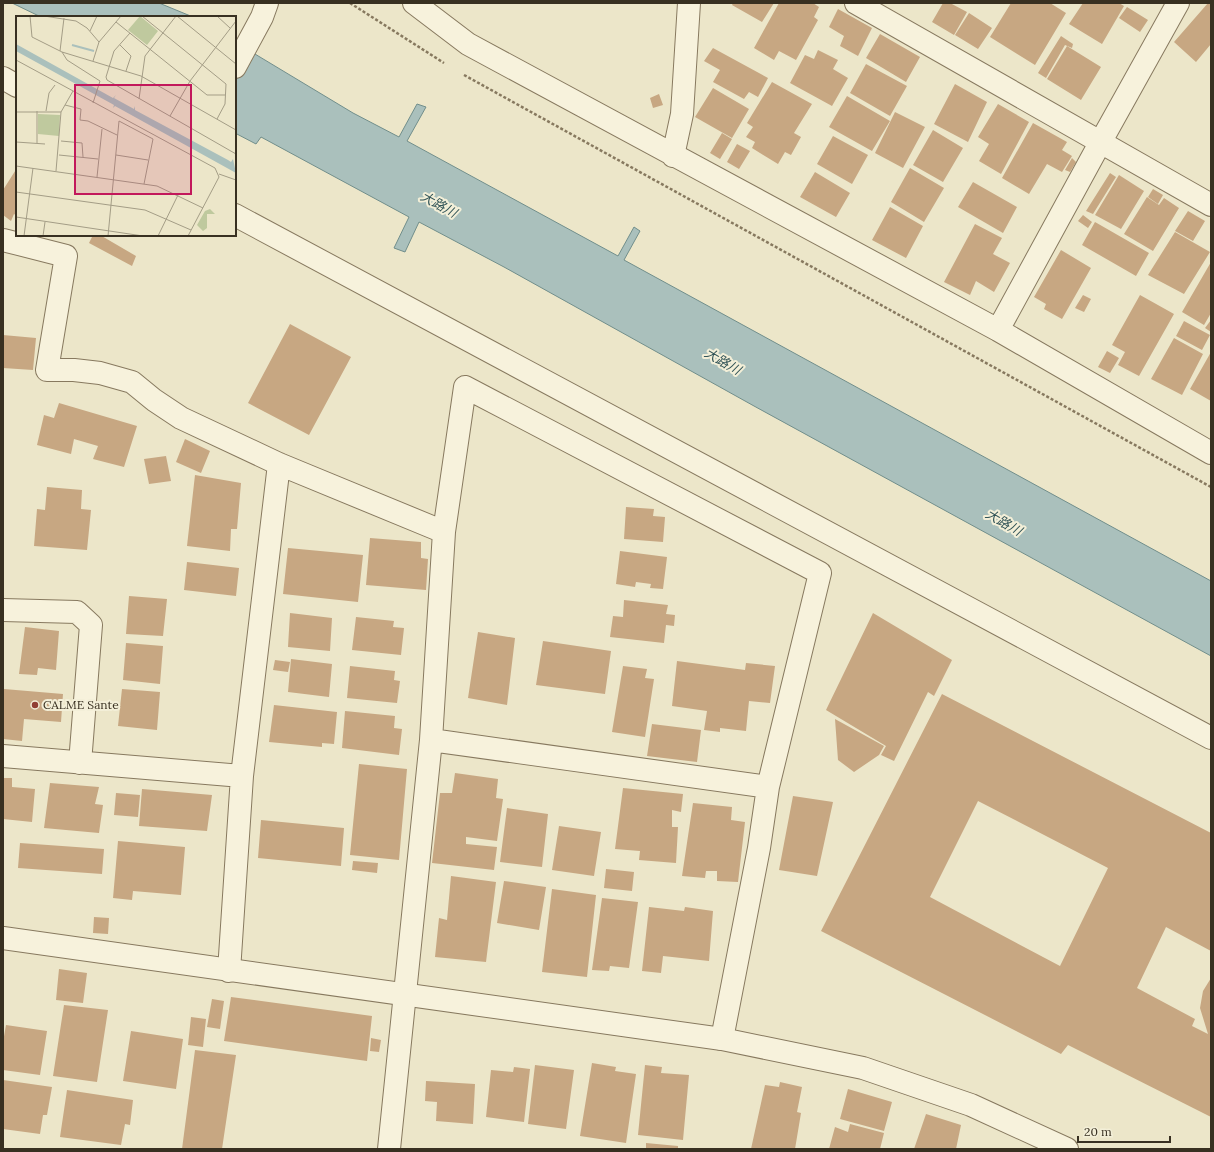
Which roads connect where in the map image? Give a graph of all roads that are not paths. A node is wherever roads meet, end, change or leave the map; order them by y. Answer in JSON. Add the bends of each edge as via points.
{"nodes":[{"id":1,"x":414,"y":3,"type":"edge"},
{"id":2,"x":689,"y":3,"type":"edge"},
{"id":3,"x":856,"y":3,"type":"edge"},
{"id":4,"x":1178,"y":3,"type":"edge"},
{"id":5,"x":264,"y":10,"type":"edge"},
{"id":6,"x":236,"y":65,"type":"edge"},
{"id":7,"x":3,"y":78,"type":"edge"},
{"id":8,"x":16,"y":85,"type":"edge"},
{"id":9,"x":1100,"y":143,"type":"junction"},
{"id":10,"x":673,"y":156,"type":"junction"},
{"id":11,"x":1211,"y":205,"type":"edge"},
{"id":12,"x":236,"y":216,"type":"edge"},
{"id":13,"x":3,"y":240,"type":"edge"},
{"id":14,"x":998,"y":330,"type":"junction"},
{"id":15,"x":1211,"y":453,"type":"edge"},
{"id":16,"x":279,"y":464,"type":"junction"},
{"id":17,"x":444,"y":532,"type":"junction"},
{"id":18,"x":3,"y":610,"type":"edge"},
{"id":19,"x":1211,"y":738,"type":"edge"},
{"id":20,"x":431,"y":740,"type":"junction"},
{"id":21,"x":3,"y":756,"type":"edge"},
{"id":22,"x":80,"y":763,"type":"junction"},
{"id":23,"x":242,"y":776,"type":"junction"},
{"id":24,"x":768,"y":787,"type":"junction"},
{"id":25,"x":3,"y":938,"type":"edge"},
{"id":26,"x":229,"y":971,"type":"junction"},
{"id":27,"x":405,"y":993,"type":"junction"},
{"id":28,"x":722,"y":1038,"type":"junction"},
{"id":29,"x":389,"y":1149,"type":"edge"},
{"id":30,"x":1067,"y":1149,"type":"edge"}],
"edges":[{"from":1,"to":10,"type":"street","via":[[468,44]]},
{"from":2,"to":10,"type":"street","via":[[682,114]]},
{"from":3,"to":9,"type":"street","via":[[1016,92]]},
{"from":4,"to":9,"type":"street"},
{"from":5,"to":6,"type":"street"},
{"from":7,"to":8,"type":"street"},
{"from":9,"to":11,"type":"street"},
{"from":9,"to":14,"type":"street"},
{"from":10,"to":14,"type":"street"},
{"from":12,"to":19,"type":"street"},
{"from":13,"to":16,"type":"street","via":[[66,256],[47,370],[100,373],[132,382],[181,418]]},
{"from":14,"to":15,"type":"street"},
{"from":16,"to":17,"type":"street"},
{"from":16,"to":23,"type":"street"},
{"from":17,"to":20,"type":"street"},
{"from":17,"to":24,"type":"street","via":[[465,387],[820,573]]},
{"from":18,"to":22,"type":"street","via":[[77,612],[91,625]]},
{"from":20,"to":24,"type":"street"},
{"from":20,"to":27,"type":"street"},
{"from":21,"to":22,"type":"street"},
{"from":22,"to":23,"type":"street"},
{"from":23,"to":26,"type":"street"},
{"from":24,"to":28,"type":"street","via":[[759,848]]},
{"from":25,"to":26,"type":"street"},
{"from":26,"to":27,"type":"street"},
{"from":27,"to":28,"type":"street"},
{"from":27,"to":29,"type":"street"},
{"from":28,"to":30,"type":"street","via":[[863,1068],[971,1105]]}]}
